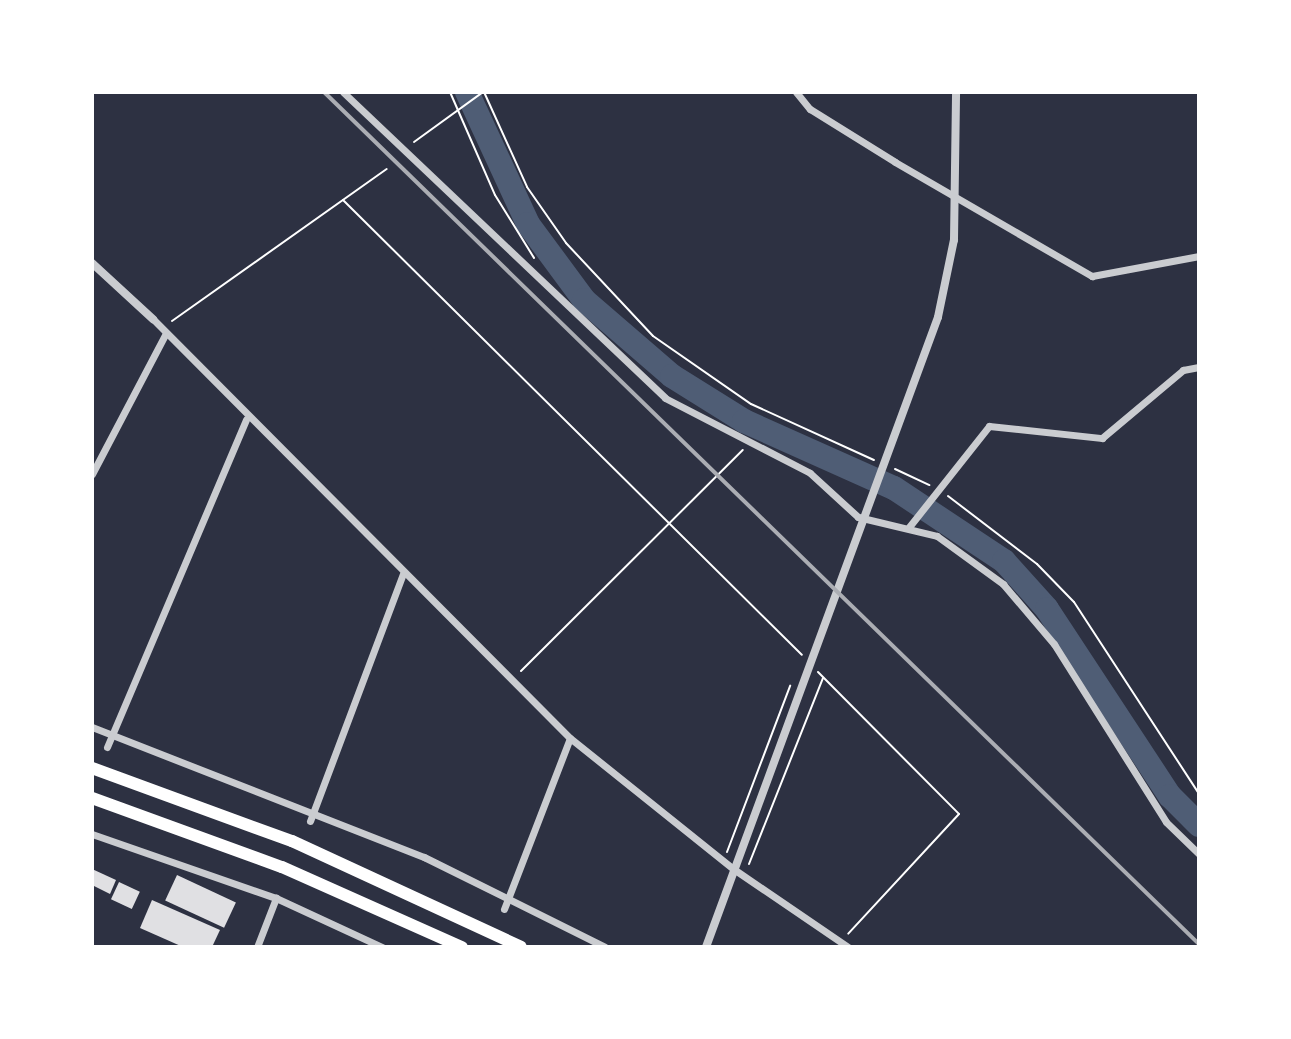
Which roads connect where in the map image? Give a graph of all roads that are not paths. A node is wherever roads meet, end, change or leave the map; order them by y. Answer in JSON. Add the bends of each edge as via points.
{"nodes":[{"id":1,"x":343,"y":92,"type":"edge"},
{"id":2,"x":796,"y":92,"type":"edge"},
{"id":3,"x":957,"y":93,"type":"edge"},
{"id":4,"x":956,"y":200,"type":"junction"},
{"id":5,"x":1199,"y":256,"type":"edge"},
{"id":6,"x":92,"y":263,"type":"edge"},
{"id":7,"x":153,"y":319,"type":"joint"},
{"id":8,"x":164,"y":331,"type":"junction"},
{"id":9,"x":1199,"y":367,"type":"edge"},
{"id":10,"x":246,"y":419,"type":"junction"},
{"id":11,"x":92,"y":474,"type":"edge"},
{"id":12,"x":909,"y":527,"type":"junction"},
{"id":13,"x":403,"y":574,"type":"junction"},
{"id":14,"x":92,"y":727,"type":"edge"},
{"id":15,"x":114,"y":733,"type":"junction"},
{"id":16,"x":570,"y":738,"type":"junction"},
{"id":17,"x":107,"y":747,"type":"dead end"},
{"id":18,"x":92,"y":768,"type":"edge"},
{"id":19,"x":92,"y":798,"type":"edge"},
{"id":20,"x":315,"y":812,"type":"junction"},
{"id":21,"x":310,"y":821,"type":"dead end"},
{"id":22,"x":92,"y":834,"type":"edge"},
{"id":23,"x":1199,"y":854,"type":"edge"},
{"id":24,"x":737,"y":865,"type":"junction"},
{"id":25,"x":509,"y":896,"type":"junction"},
{"id":26,"x":276,"y":898,"type":"junction"},
{"id":27,"x":504,"y":909,"type":"dead end"},
{"id":28,"x":844,"y":945,"type":"edge"},
{"id":29,"x":257,"y":947,"type":"edge"},
{"id":30,"x":382,"y":947,"type":"edge"},
{"id":31,"x":462,"y":947,"type":"edge"},
{"id":32,"x":521,"y":947,"type":"edge"},
{"id":33,"x":605,"y":947,"type":"edge"},
{"id":34,"x":706,"y":947,"type":"edge"}],
"edges":[{"from":1,"to":12,"type":"street","via":[[627,367],[696,418],[810,473],[858,517],[888,529]]},
{"from":2,"to":4,"type":"street","via":[[810,109]]},
{"from":3,"to":4,"type":"street"},
{"from":4,"to":5,"type":"street","via":[[1092,276]]},
{"from":4,"to":24,"type":"street","via":[[948,279],[925,358]]},
{"from":6,"to":7,"type":"street"},
{"from":7,"to":8,"type":"street"},
{"from":8,"to":10,"type":"street"},
{"from":8,"to":11,"type":"street"},
{"from":9,"to":12,"type":"street","via":[[1183,370],[1102,438],[989,426]]},
{"from":10,"to":13,"type":"street"},
{"from":10,"to":15,"type":"street"},
{"from":12,"to":23,"type":"street","via":[[974,560],[1030,614],[1166,822]]},
{"from":13,"to":16,"type":"street"},
{"from":13,"to":20,"type":"street","via":[[355,688]]},
{"from":14,"to":15,"type":"street"},
{"from":15,"to":17,"type":"street"},
{"from":15,"to":20,"type":"street"},
{"from":16,"to":24,"type":"street","via":[[724,861]]},
{"from":16,"to":25,"type":"street"},
{"from":18,"to":32,"type":"highway","via":[[292,841]]},
{"from":19,"to":31,"type":"highway","via":[[282,867]]},
{"from":20,"to":21,"type":"street"},
{"from":20,"to":25,"type":"street"},
{"from":22,"to":26,"type":"street"},
{"from":24,"to":28,"type":"street"},
{"from":24,"to":34,"type":"street"},
{"from":25,"to":27,"type":"street"},
{"from":25,"to":33,"type":"street"},
{"from":26,"to":29,"type":"street"},
{"from":26,"to":30,"type":"street"}]}
